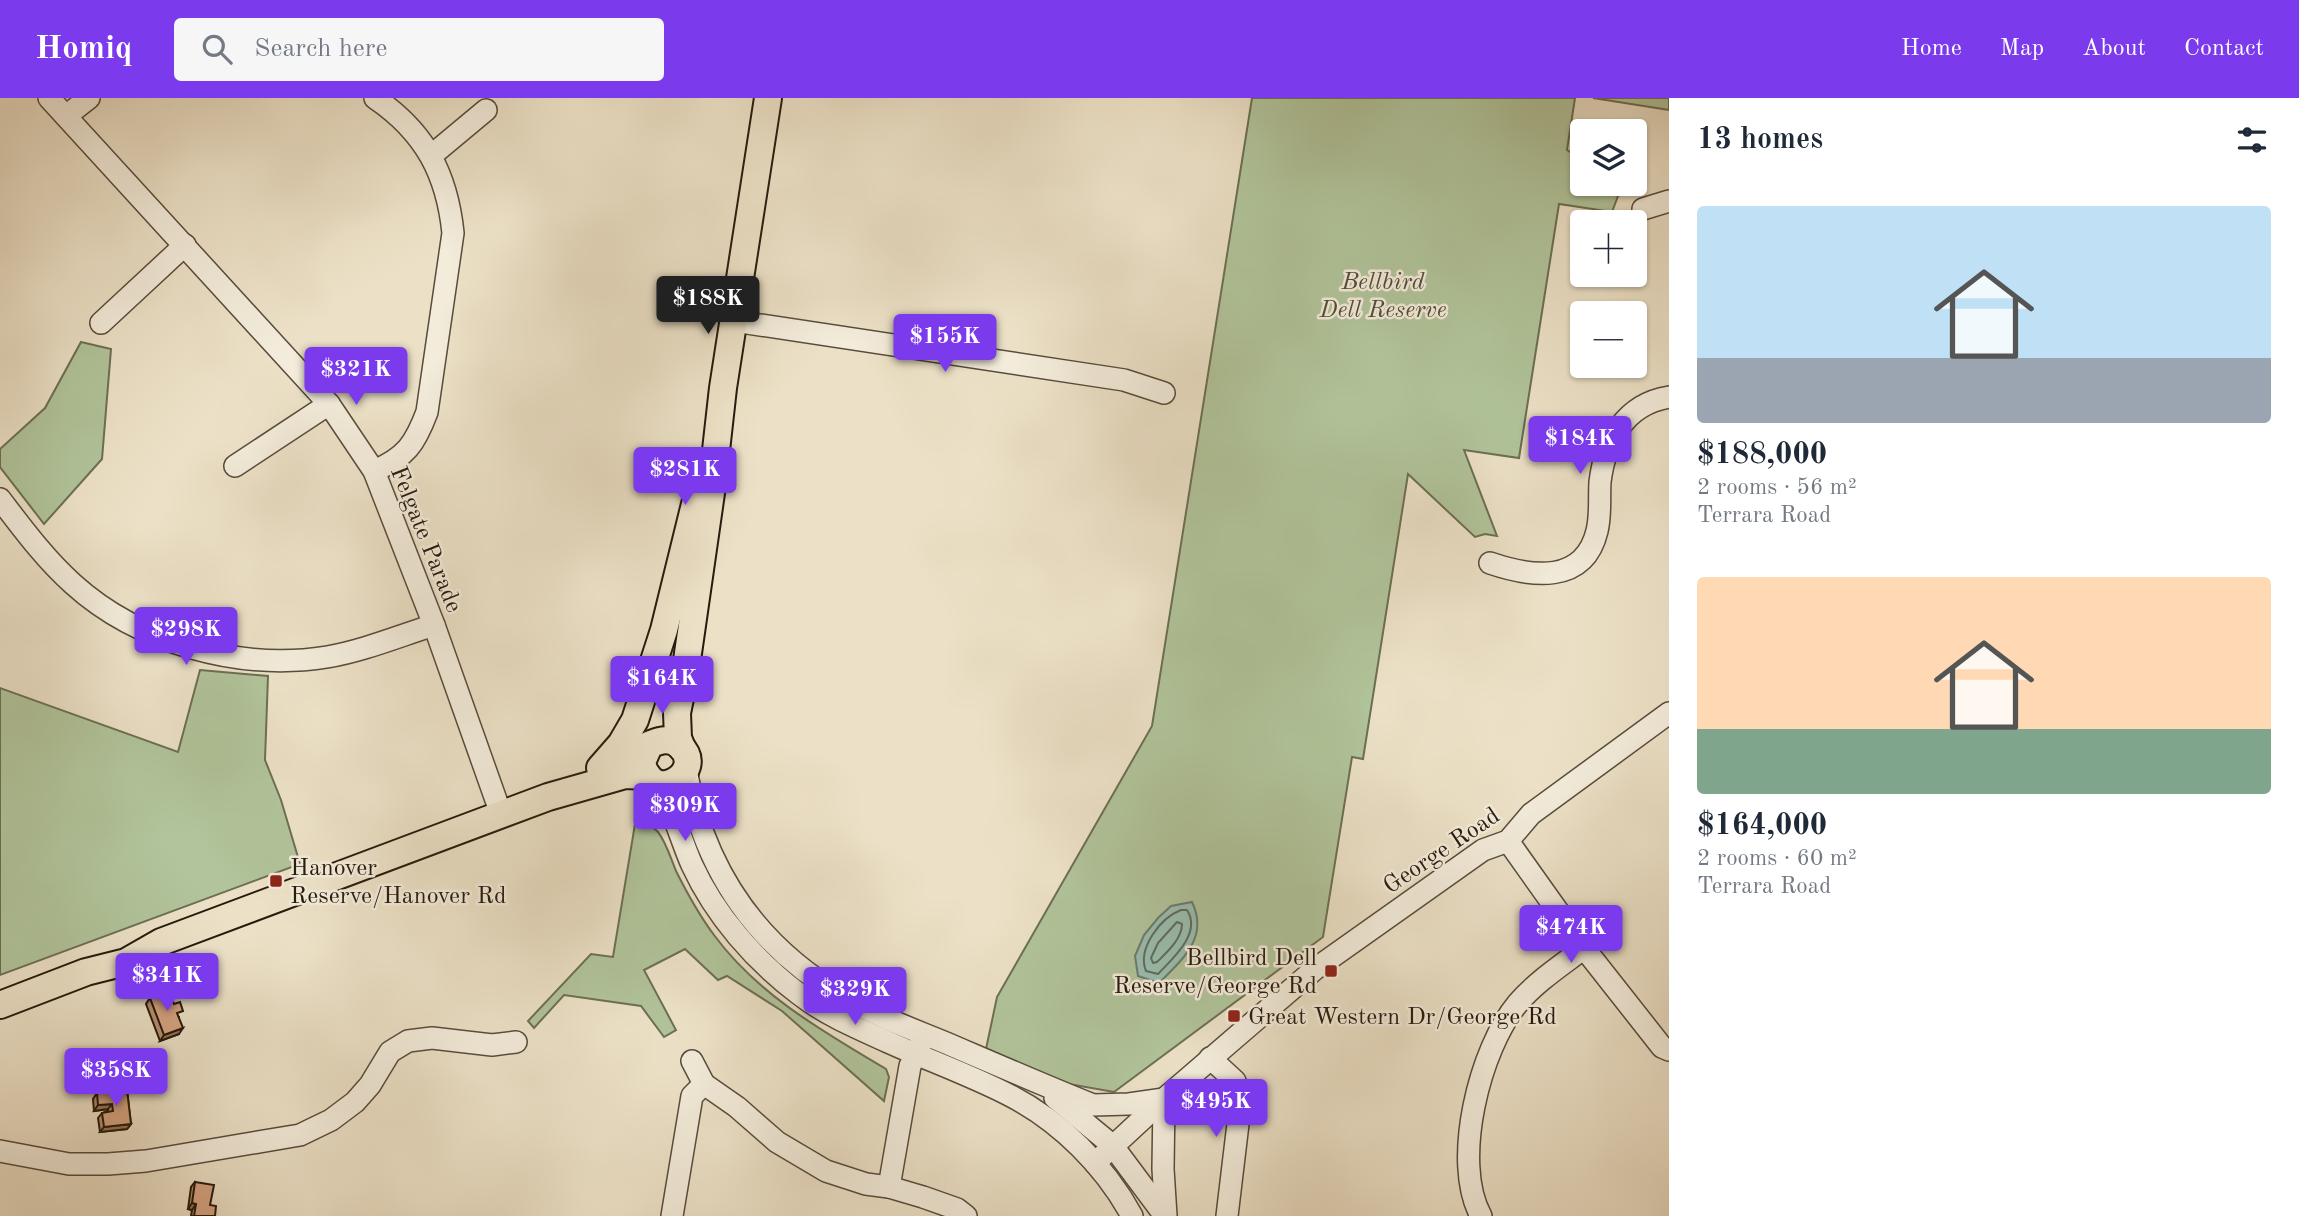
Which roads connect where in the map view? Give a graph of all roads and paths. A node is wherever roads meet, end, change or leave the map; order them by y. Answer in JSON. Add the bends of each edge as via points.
{"nodes":[{"id":1,"x":49,"y":98,"type":"edge"},
{"id":2,"x":89,"y":98,"type":"edge"},
{"id":3,"x":375,"y":98,"type":"edge"},
{"id":4,"x":768,"y":98,"type":"edge"},
{"id":5,"x":486,"y":110,"type":"dead end"},
{"id":6,"x":66,"y":116,"type":"junction"},
{"id":7,"x":432,"y":155,"type":"junction"},
{"id":8,"x":1669,"y":201,"type":"edge"},
{"id":9,"x":1643,"y":209,"type":"dead end"},
{"id":10,"x":185,"y":245,"type":"junction"},
{"id":11,"x":734,"y":321,"type":"junction"},
{"id":12,"x":101,"y":323,"type":"dead end"},
{"id":13,"x":723,"y":388,"type":"junction"},
{"id":14,"x":1164,"y":393,"type":"dead end"},
{"id":15,"x":1669,"y":397,"type":"edge"},
{"id":16,"x":328,"y":404,"type":"junction"},
{"id":17,"x":235,"y":466,"type":"dead end"},
{"id":18,"x":374,"y":471,"type":"junction"},
{"id":19,"x":0,"y":499,"type":"edge"},
{"id":20,"x":1490,"y":563,"type":"dead end"},
{"id":21,"x":434,"y":625,"type":"junction"},
{"id":22,"x":664,"y":630,"type":"junction"},
{"id":23,"x":1669,"y":713,"type":"edge"},
{"id":24,"x":653,"y":744,"type":"junction"},
{"id":25,"x":684,"y":759,"type":"junction"},
{"id":26,"x":600,"y":768,"type":"junction"},
{"id":27,"x":652,"y":780,"type":"junction"},
{"id":28,"x":548,"y":797,"type":"junction"},
{"id":29,"x":501,"y":814,"type":"junction"},
{"id":30,"x":1508,"y":841,"type":"junction"},
{"id":31,"x":1584,"y":948,"type":"junction"},
{"id":32,"x":0,"y":1005,"type":"edge"},
{"id":33,"x":926,"y":1035,"type":"junction"},
{"id":34,"x":516,"y":1042,"type":"dead end"},
{"id":35,"x":1669,"y":1051,"type":"edge"},
{"id":36,"x":915,"y":1054,"type":"junction"},
{"id":37,"x":1210,"y":1058,"type":"junction"},
{"id":38,"x":692,"y":1061,"type":"dead end"},
{"id":39,"x":1031,"y":1080,"type":"junction"},
{"id":40,"x":704,"y":1084,"type":"junction"},
{"id":41,"x":1164,"y":1099,"type":"junction"},
{"id":42,"x":1112,"y":1145,"type":"junction"},
{"id":43,"x":0,"y":1152,"type":"edge"},
{"id":44,"x":1095,"y":1163,"type":"junction"},
{"id":45,"x":889,"y":1187,"type":"junction"},
{"id":46,"x":921,"y":1206,"type":"edge"},
{"id":47,"x":672,"y":1216,"type":"edge"},
{"id":48,"x":967,"y":1216,"type":"edge"},
{"id":49,"x":1132,"y":1216,"type":"edge"},
{"id":50,"x":1166,"y":1216,"type":"edge"},
{"id":51,"x":1227,"y":1216,"type":"edge"},
{"id":52,"x":1482,"y":1216,"type":"edge"}],
"edges":[{"from":1,"to":6,"type":"street","name":"Felgate Parade"},
{"from":2,"to":6,"type":"street"},
{"from":3,"to":7,"type":"street"},
{"from":4,"to":11,"type":"main road"},
{"from":5,"to":7,"type":"street"},
{"from":6,"to":10,"type":"street","name":"Felgate Parade"},
{"from":7,"to":18,"type":"street","via":[[450,206],[453,233],[427,412],[407,452]]},
{"from":8,"to":9,"type":"street"},
{"from":10,"to":12,"type":"street"},
{"from":10,"to":16,"type":"street","name":"Felgate Parade"},
{"from":11,"to":13,"type":"main road"},
{"from":11,"to":14,"type":"street","via":[[1124,380]]},
{"from":13,"to":22,"type":"main road"},
{"from":13,"to":25,"type":"main road","via":[[677,713]]},
{"from":15,"to":20,"type":"street","via":[[1627,416],[1614,434],[1603,469],[1597,533],[1581,559],[1548,575],[1515,572]]},
{"from":16,"to":17,"type":"street"},
{"from":16,"to":18,"type":"street","name":"Felgate Parade"},
{"from":18,"to":21,"type":"street","name":"Felgate Parade"},
{"from":19,"to":21,"type":"street","via":[[75,586],[139,628],[202,650],[262,660],[327,657]]},
{"from":21,"to":29,"type":"street","name":"Felgate Parade"},
{"from":22,"to":24,"type":"main road","via":[[660,711]]},
{"from":22,"to":26,"type":"main road","via":[[635,720]]},
{"from":23,"to":30,"type":"street","name":"George Road","via":[[1531,814]]},
{"from":24,"to":25,"type":"main road","via":[[670,740]]},
{"from":24,"to":26,"type":"main road"},
{"from":24,"to":27,"type":"main road","via":[[642,762]]},
{"from":25,"to":27,"type":"main road","via":[[676,782]]},
{"from":25,"to":33,"type":"street","via":[[691,796],[713,856],[752,922],[817,981]]},
{"from":26,"to":28,"type":"main road"},
{"from":27,"to":28,"type":"main road","via":[[625,775]]},
{"from":27,"to":36,"type":"street","via":[[664,794],[707,892],[756,956],[827,1013]]},
{"from":28,"to":29,"type":"main road"},
{"from":29,"to":32,"type":"main road","via":[[161,942],[131,949]]},
{"from":30,"to":31,"type":"street"},
{"from":30,"to":37,"type":"street","name":"George Road","via":[[1483,850],[1315,969]]},
{"from":31,"to":35,"type":"street"},
{"from":31,"to":52,"type":"street","via":[[1517,1004],[1487,1057],[1469,1145],[1472,1190]]},
{"from":33,"to":36,"type":"street"},
{"from":33,"to":39,"type":"street"},
{"from":34,"to":43,"type":"street","via":[[408,1041],[390,1052],[355,1102],[300,1135],[108,1164],[69,1164]]},
{"from":36,"to":44,"type":"street","via":[[1011,1096],[1042,1115]]},
{"from":36,"to":45,"type":"street"},
{"from":37,"to":41,"type":"street","name":"George Road"},
{"from":37,"to":51,"type":"street","via":[[1235,1081],[1240,1107]]},
{"from":38,"to":40,"type":"street"},
{"from":39,"to":41,"type":"street","via":[[1093,1105]]},
{"from":39,"to":42,"type":"street"},
{"from":40,"to":45,"type":"street","via":[[777,1142],[825,1171]]},
{"from":40,"to":47,"type":"street","via":[[692,1096]]},
{"from":41,"to":42,"type":"street","name":"George Road"},
{"from":41,"to":50,"type":"street"},
{"from":42,"to":44,"type":"street","name":"George Road"},
{"from":42,"to":50,"type":"street"},
{"from":44,"to":49,"type":"street"},
{"from":45,"to":46,"type":"street"},
{"from":46,"to":48,"type":"street","via":[[957,1209]]}]}
